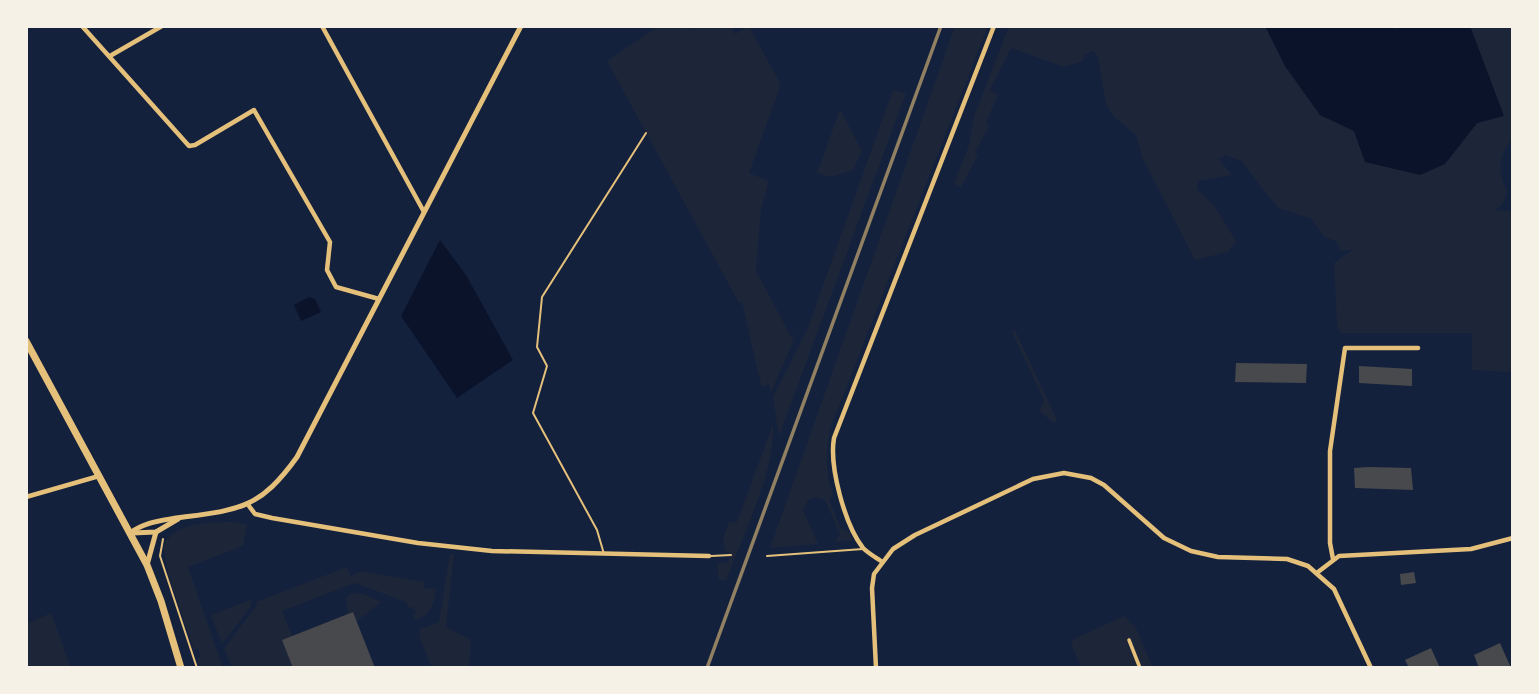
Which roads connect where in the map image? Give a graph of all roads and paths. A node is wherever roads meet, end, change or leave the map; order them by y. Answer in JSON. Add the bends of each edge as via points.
{"nodes":[{"id":1,"x":82,"y":26,"type":"edge"},
{"id":2,"x":162,"y":26,"type":"edge"},
{"id":3,"x":322,"y":26,"type":"edge"},
{"id":4,"x":521,"y":26,"type":"edge"},
{"id":5,"x":993,"y":26,"type":"edge"},
{"id":6,"x":110,"y":56,"type":"junction"},
{"id":7,"x":646,"y":133,"type":"dead end"},
{"id":8,"x":425,"y":212,"type":"junction"},
{"id":9,"x":380,"y":299,"type":"junction"},
{"id":10,"x":26,"y":341,"type":"edge"},
{"id":11,"x":1418,"y":348,"type":"dead end"},
{"id":12,"x":100,"y":476,"type":"junction"},
{"id":13,"x":26,"y":497,"type":"edge"},
{"id":14,"x":248,"y":506,"type":"junction"},
{"id":15,"x":181,"y":518,"type":"junction"},
{"id":16,"x":156,"y":532,"type":"junction"},
{"id":17,"x":130,"y":533,"type":"junction"},
{"id":18,"x":163,"y":538,"type":"dead end"},
{"id":19,"x":1513,"y":538,"type":"edge"},
{"id":20,"x":864,"y":549,"type":"junction"},
{"id":21,"x":604,"y":555,"type":"junction"},
{"id":22,"x":731,"y":555,"type":"dead end"},
{"id":23,"x":709,"y":556,"type":"joint"},
{"id":24,"x":767,"y":556,"type":"dead end"},
{"id":25,"x":1333,"y":559,"type":"junction"},
{"id":26,"x":881,"y":561,"type":"junction"},
{"id":27,"x":147,"y":565,"type":"junction"},
{"id":28,"x":1318,"y":572,"type":"junction"},
{"id":29,"x":1129,"y":640,"type":"dead end"},
{"id":30,"x":181,"y":668,"type":"edge"},
{"id":31,"x":197,"y":668,"type":"edge"},
{"id":32,"x":876,"y":668,"type":"edge"},
{"id":33,"x":1140,"y":668,"type":"edge"},
{"id":34,"x":1371,"y":668,"type":"edge"}],
"edges":[{"from":1,"to":6,"type":"street"},
{"from":2,"to":6,"type":"street"},
{"from":3,"to":8,"type":"street"},
{"from":4,"to":8,"type":"street"},
{"from":5,"to":20,"type":"street","via":[[834,438],[834,479]]},
{"from":6,"to":9,"type":"street","via":[[189,146],[254,110],[330,242],[327,270],[336,287]]},
{"from":7,"to":21,"type":"lane","via":[[542,297],[536,332],[537,347],[547,366],[533,413],[597,530]]},
{"from":8,"to":9,"type":"street"},
{"from":9,"to":14,"type":"street","via":[[297,457],[275,484]]},
{"from":10,"to":12,"type":"main road"},
{"from":11,"to":25,"type":"street","via":[[1345,348],[1330,451],[1329,543]]},
{"from":12,"to":13,"type":"street"},
{"from":12,"to":17,"type":"main road"},
{"from":14,"to":15,"type":"street"},
{"from":14,"to":21,"type":"street","via":[[255,514],[418,543]]},
{"from":15,"to":16,"type":"street"},
{"from":15,"to":17,"type":"street","via":[[149,522]]},
{"from":16,"to":17,"type":"street"},
{"from":16,"to":27,"type":"street"},
{"from":17,"to":27,"type":"main road"},
{"from":18,"to":31,"type":"path","via":[[160,556]]},
{"from":19,"to":25,"type":"street","via":[[1471,549]]},
{"from":20,"to":24,"type":"lane"},
{"from":20,"to":26,"type":"street"},
{"from":21,"to":23,"type":"street"},
{"from":22,"to":23,"type":"lane"},
{"from":25,"to":28,"type":"street"},
{"from":26,"to":28,"type":"street","via":[[915,535],[1033,480],[1064,473],[1104,485],[1164,538],[1191,551],[1218,557],[1287,559]]},
{"from":26,"to":32,"type":"street","via":[[871,595]]},
{"from":27,"to":30,"type":"main road"},
{"from":28,"to":34,"type":"street","via":[[1342,604]]},
{"from":29,"to":33,"type":"street"}]}
